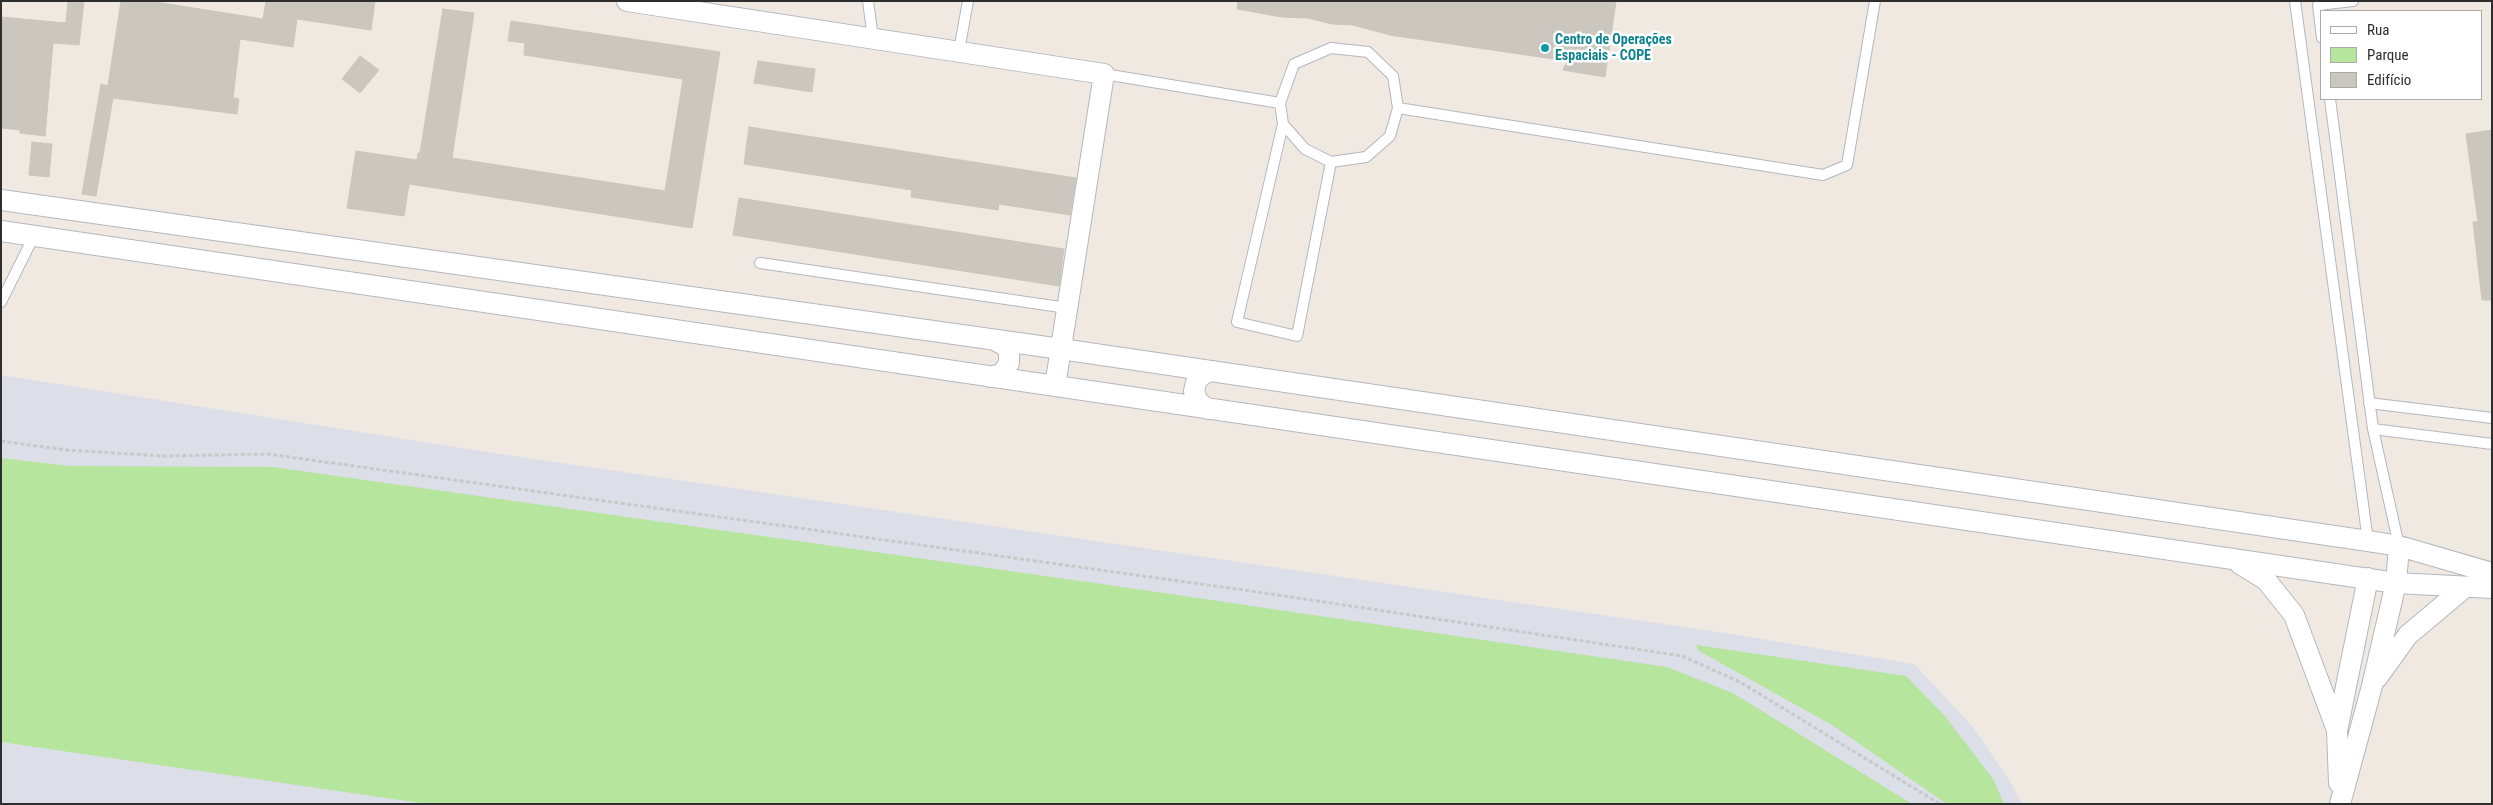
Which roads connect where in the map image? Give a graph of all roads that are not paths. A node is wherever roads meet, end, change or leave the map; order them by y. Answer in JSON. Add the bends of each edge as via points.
{"nodes":[{"id":1,"x":627,"y":1,"type":"edge"},
{"id":2,"x":868,"y":1,"type":"edge"},
{"id":3,"x":968,"y":1,"type":"edge"},
{"id":4,"x":1875,"y":1,"type":"edge"},
{"id":5,"x":2295,"y":1,"type":"edge"},
{"id":6,"x":2353,"y":1,"type":"edge"},
{"id":7,"x":2320,"y":22,"type":"edge"},
{"id":8,"x":873,"y":38,"type":"junction"},
{"id":9,"x":959,"y":51,"type":"junction"},
{"id":10,"x":1104,"y":74,"type":"junction"},
{"id":11,"x":2330,"y":100,"type":"edge"},
{"id":12,"x":1280,"y":103,"type":"junction"},
{"id":13,"x":1398,"y":108,"type":"junction"},
{"id":14,"x":1283,"y":124,"type":"junction"},
{"id":15,"x":1331,"y":162,"type":"junction"},
{"id":16,"x":1,"y":200,"type":"edge"},
{"id":17,"x":1,"y":231,"type":"edge"},
{"id":18,"x":34,"y":236,"type":"junction"},
{"id":19,"x":760,"y":262,"type":"dead end"},
{"id":20,"x":1,"y":302,"type":"edge"},
{"id":21,"x":1067,"y":308,"type":"junction"},
{"id":22,"x":995,"y":340,"type":"junction"},
{"id":23,"x":1061,"y":349,"type":"junction"},
{"id":24,"x":1212,"y":371,"type":"junction"},
{"id":25,"x":990,"y":377,"type":"junction"},
{"id":26,"x":1055,"y":386,"type":"junction"},
{"id":27,"x":2369,"y":403,"type":"junction"},
{"id":28,"x":1208,"y":409,"type":"junction"},
{"id":29,"x":2492,"y":418,"type":"edge"},
{"id":30,"x":2373,"y":429,"type":"junction"},
{"id":31,"x":2492,"y":444,"type":"edge"},
{"id":32,"x":2368,"y":541,"type":"junction"},
{"id":33,"x":2399,"y":546,"type":"junction"},
{"id":34,"x":2231,"y":559,"type":"junction"},
{"id":35,"x":2492,"y":573,"type":"edge"},
{"id":36,"x":2368,"y":578,"type":"junction"},
{"id":37,"x":2396,"y":583,"type":"junction"},
{"id":38,"x":2464,"y":588,"type":"junction"},
{"id":39,"x":2492,"y":588,"type":"edge"},
{"id":40,"x":2372,"y":686,"type":"junction"},
{"id":41,"x":2337,"y":731,"type":"junction"},
{"id":42,"x":2340,"y":803,"type":"edge"}],
"edges":[{"from":1,"to":8,"type":"street"},
{"from":2,"to":8,"type":"lane"},
{"from":3,"to":9,"type":"lane"},
{"from":4,"to":13,"type":"lane","via":[[1848,165],[1823,175]]},
{"from":5,"to":32,"type":"lane"},
{"from":6,"to":7,"type":"lane","via":[[2318,6]]},
{"from":8,"to":9,"type":"street"},
{"from":9,"to":10,"type":"street"},
{"from":10,"to":12,"type":"lane"},
{"from":10,"to":21,"type":"street"},
{"from":11,"to":27,"type":"lane"},
{"from":12,"to":13,"type":"lane","via":[[1294,64],[1331,48],[1368,52],[1393,76]]},
{"from":12,"to":14,"type":"lane"},
{"from":13,"to":15,"type":"lane","via":[[1390,136],[1366,157]]},
{"from":14,"to":15,"type":"lane","via":[[1305,150]]},
{"from":14,"to":15,"type":"lane","via":[[1237,322],[1297,336]]},
{"from":16,"to":22,"type":"street"},
{"from":17,"to":18,"type":"street"},
{"from":18,"to":20,"type":"lane"},
{"from":18,"to":25,"type":"street"},
{"from":19,"to":21,"type":"lane"},
{"from":21,"to":23,"type":"street"},
{"from":22,"to":23,"type":"street"},
{"from":22,"to":25,"type":"street","via":[[1006,346],[1010,357],[1002,374]]},
{"from":23,"to":24,"type":"street"},
{"from":23,"to":26,"type":"street"},
{"from":24,"to":28,"type":"street","via":[[1197,379],[1194,391],[1198,402]]},
{"from":24,"to":32,"type":"street"},
{"from":25,"to":26,"type":"street"},
{"from":26,"to":28,"type":"street"},
{"from":27,"to":29,"type":"lane"},
{"from":27,"to":30,"type":"lane"},
{"from":28,"to":34,"type":"street"},
{"from":30,"to":31,"type":"lane"},
{"from":30,"to":33,"type":"lane"},
{"from":32,"to":33,"type":"street"},
{"from":33,"to":35,"type":"street"},
{"from":33,"to":37,"type":"street"},
{"from":34,"to":36,"type":"street"},
{"from":34,"to":41,"type":"street","via":[[2266,580],[2294,615]]},
{"from":36,"to":37,"type":"street"},
{"from":36,"to":41,"type":"street"},
{"from":37,"to":38,"type":"street"},
{"from":37,"to":40,"type":"street"},
{"from":38,"to":39,"type":"street"},
{"from":38,"to":40,"type":"street","via":[[2408,635]]},
{"from":40,"to":42,"type":"street"},
{"from":41,"to":42,"type":"street"}]}
